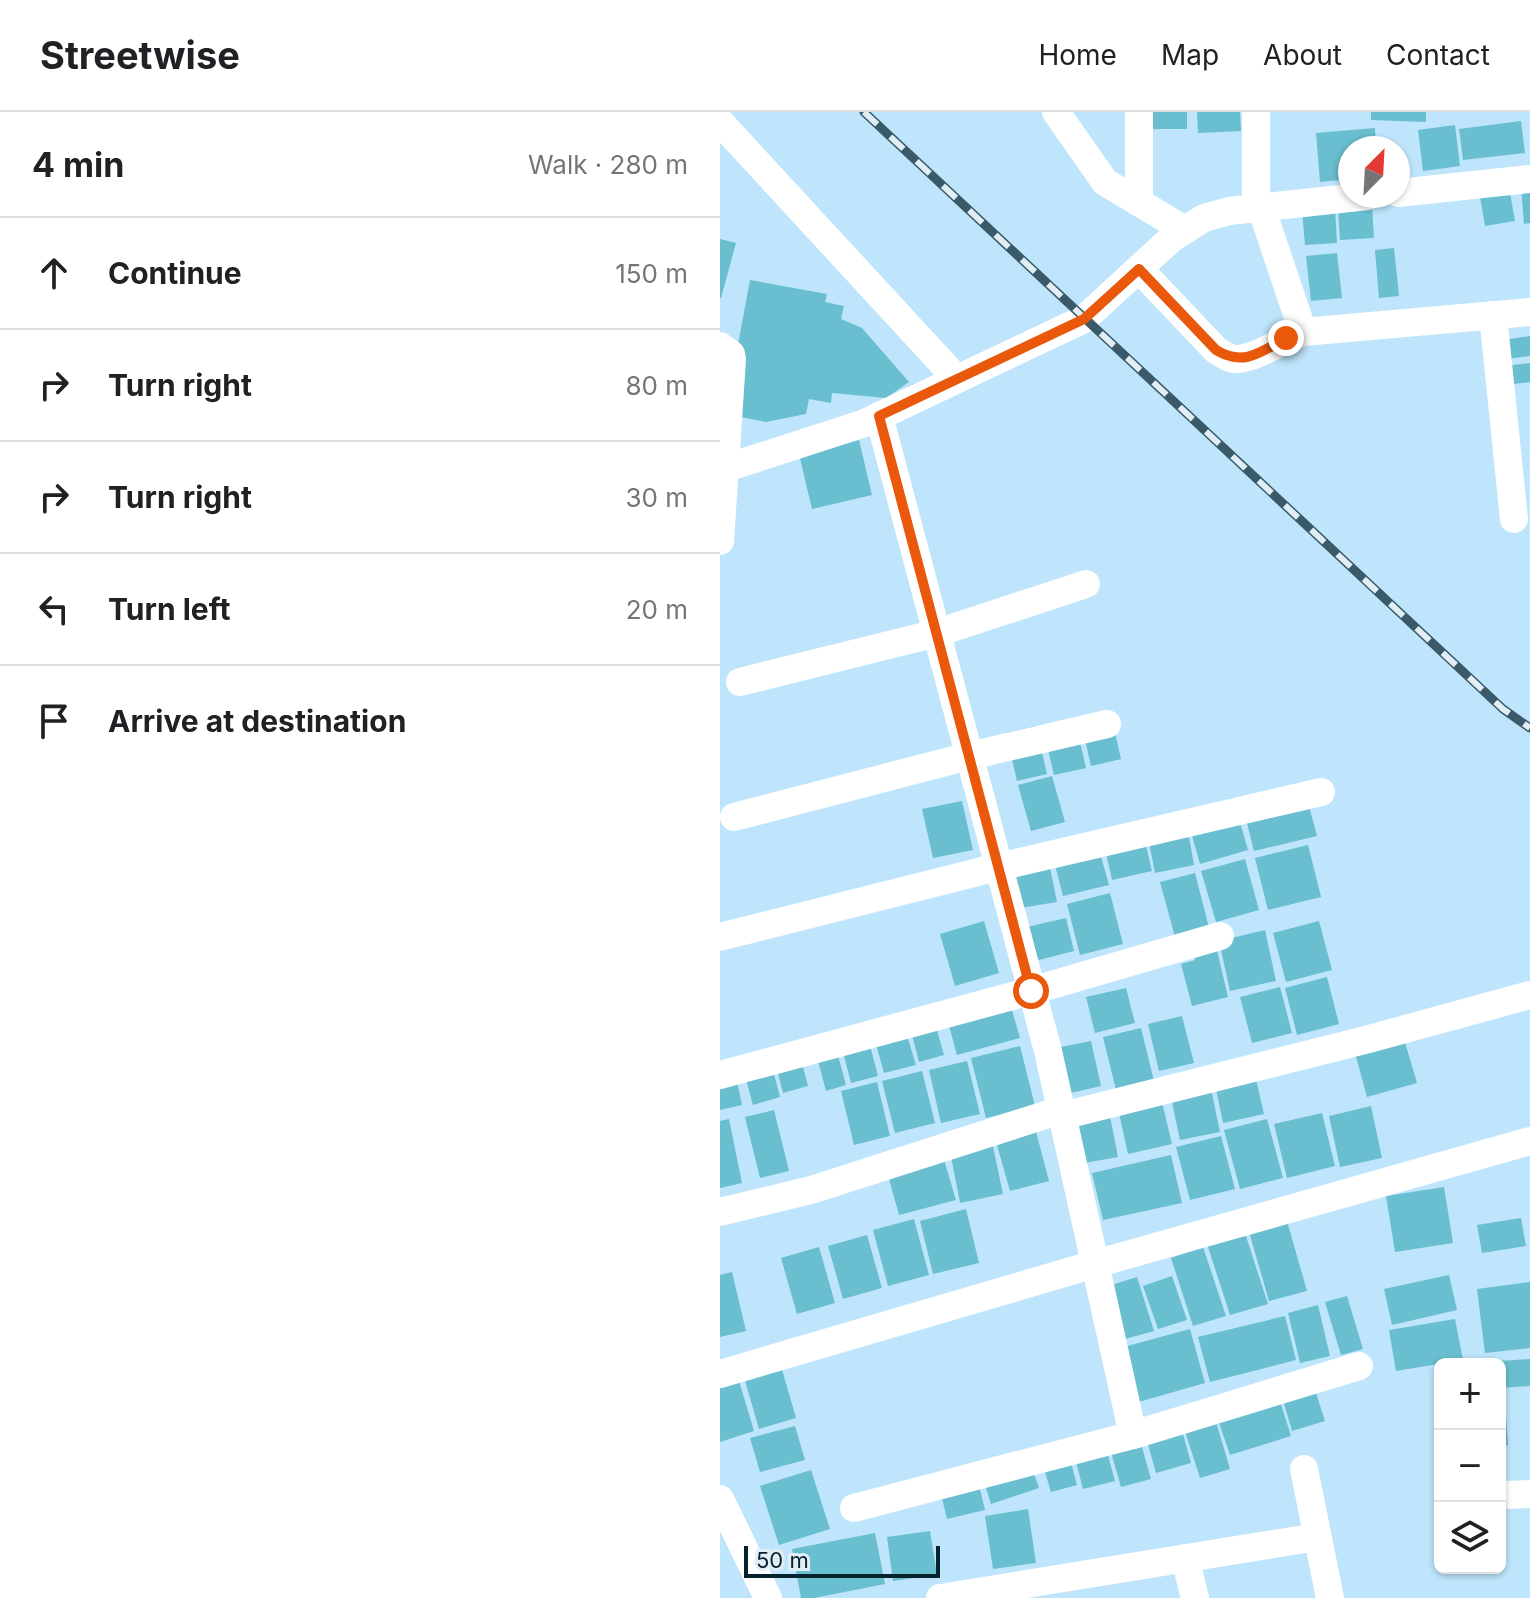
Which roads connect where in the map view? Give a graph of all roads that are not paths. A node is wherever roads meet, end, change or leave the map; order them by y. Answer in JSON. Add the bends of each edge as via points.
{"nodes":[{"id":1,"x":1056,"y":112,"type":"edge"},
{"id":2,"x":1139,"y":112,"type":"edge"},
{"id":3,"x":1256,"y":112,"type":"edge"},
{"id":4,"x":720,"y":122,"type":"edge"},
{"id":5,"x":1530,"y":179,"type":"edge"},
{"id":6,"x":1410,"y":192,"type":"edge"},
{"id":7,"x":1338,"y":199,"type":"edge"},
{"id":8,"x":1139,"y":202,"type":"junction"},
{"id":9,"x":1259,"y":207,"type":"junction"},
{"id":10,"x":1164,"y":247,"type":"junction"},
{"id":11,"x":1530,"y":312,"type":"edge"},
{"id":12,"x":1493,"y":315,"type":"junction"},
{"id":13,"x":1295,"y":335,"type":"junction"},
{"id":14,"x":720,"y":346,"type":"edge"},
{"id":15,"x":957,"y":379,"type":"junction"},
{"id":16,"x":879,"y":416,"type":"junction"},
{"id":17,"x":722,"y":469,"type":"edge"},
{"id":18,"x":1514,"y":519,"type":"dead end"},
{"id":19,"x":720,"y":541,"type":"edge"},
{"id":20,"x":1086,"y":584,"type":"dead end"},
{"id":21,"x":937,"y":633,"type":"junction"},
{"id":22,"x":740,"y":682,"type":"dead end"},
{"id":23,"x":1107,"y":724,"type":"dead end"},
{"id":24,"x":969,"y":756,"type":"junction"},
{"id":25,"x":1321,"y":792,"type":"dead end"},
{"id":26,"x":734,"y":817,"type":"dead end"},
{"id":27,"x":998,"y":867,"type":"junction"},
{"id":28,"x":1220,"y":936,"type":"dead end"},
{"id":29,"x":720,"y":937,"type":"edge"},
{"id":30,"x":1031,"y":991,"type":"junction"},
{"id":31,"x":1530,"y":995,"type":"edge"},
{"id":32,"x":720,"y":1075,"type":"edge"},
{"id":33,"x":1061,"y":1113,"type":"junction"},
{"id":34,"x":1530,"y":1141,"type":"edge"},
{"id":35,"x":720,"y":1212,"type":"edge"},
{"id":36,"x":1095,"y":1264,"type":"junction"},
{"id":37,"x":1359,"y":1366,"type":"dead end"},
{"id":38,"x":720,"y":1374,"type":"edge"},
{"id":39,"x":1133,"y":1435,"type":"junction"},
{"id":40,"x":1304,"y":1469,"type":"dead end"},
{"id":41,"x":1530,"y":1494,"type":"edge"},
{"id":42,"x":1506,"y":1495,"type":"edge"},
{"id":43,"x":720,"y":1499,"type":"edge"},
{"id":44,"x":854,"y":1508,"type":"dead end"},
{"id":45,"x":1317,"y":1537,"type":"junction"},
{"id":46,"x":1185,"y":1558,"type":"junction"},
{"id":47,"x":1060,"y":1588,"type":"edge"},
{"id":48,"x":768,"y":1598,"type":"edge"},
{"id":49,"x":940,"y":1598,"type":"edge"},
{"id":50,"x":1195,"y":1598,"type":"edge"},
{"id":51,"x":1330,"y":1598,"type":"edge"}],
"edges":[{"from":1,"to":8,"type":"street","via":[[1105,182]]},
{"from":2,"to":8,"type":"street"},
{"from":3,"to":9,"type":"street"},
{"from":4,"to":15,"type":"street"},
{"from":5,"to":6,"type":"street"},
{"from":7,"to":9,"type":"street"},
{"from":8,"to":10,"type":"street"},
{"from":9,"to":10,"type":"street","via":[[1215,213]]},
{"from":9,"to":13,"type":"street"},
{"from":10,"to":13,"type":"street","via":[[1216,350],[1236,359]]},
{"from":10,"to":15,"type":"street","via":[[1084,319]]},
{"from":11,"to":12,"type":"street"},
{"from":12,"to":13,"type":"street"},
{"from":12,"to":18,"type":"street"},
{"from":14,"to":17,"type":"street","via":[[732,359]]},
{"from":15,"to":16,"type":"street"},
{"from":16,"to":17,"type":"street"},
{"from":16,"to":21,"type":"street"},
{"from":17,"to":19,"type":"street"},
{"from":20,"to":21,"type":"street"},
{"from":21,"to":22,"type":"street"},
{"from":21,"to":24,"type":"street"},
{"from":23,"to":24,"type":"street"},
{"from":24,"to":26,"type":"street"},
{"from":24,"to":27,"type":"street"},
{"from":25,"to":27,"type":"street"},
{"from":27,"to":29,"type":"street"},
{"from":27,"to":30,"type":"street"},
{"from":28,"to":30,"type":"street"},
{"from":30,"to":32,"type":"street"},
{"from":30,"to":33,"type":"street"},
{"from":31,"to":33,"type":"street"},
{"from":33,"to":35,"type":"street","via":[[811,1190]]},
{"from":33,"to":36,"type":"street"},
{"from":34,"to":36,"type":"street"},
{"from":36,"to":38,"type":"street"},
{"from":36,"to":39,"type":"street"},
{"from":37,"to":39,"type":"street"},
{"from":39,"to":44,"type":"street"},
{"from":40,"to":45,"type":"street"},
{"from":41,"to":42,"type":"street"},
{"from":43,"to":48,"type":"street"},
{"from":45,"to":46,"type":"street"},
{"from":45,"to":51,"type":"street"},
{"from":46,"to":47,"type":"street"},
{"from":46,"to":50,"type":"street"},
{"from":47,"to":49,"type":"street"}]}
